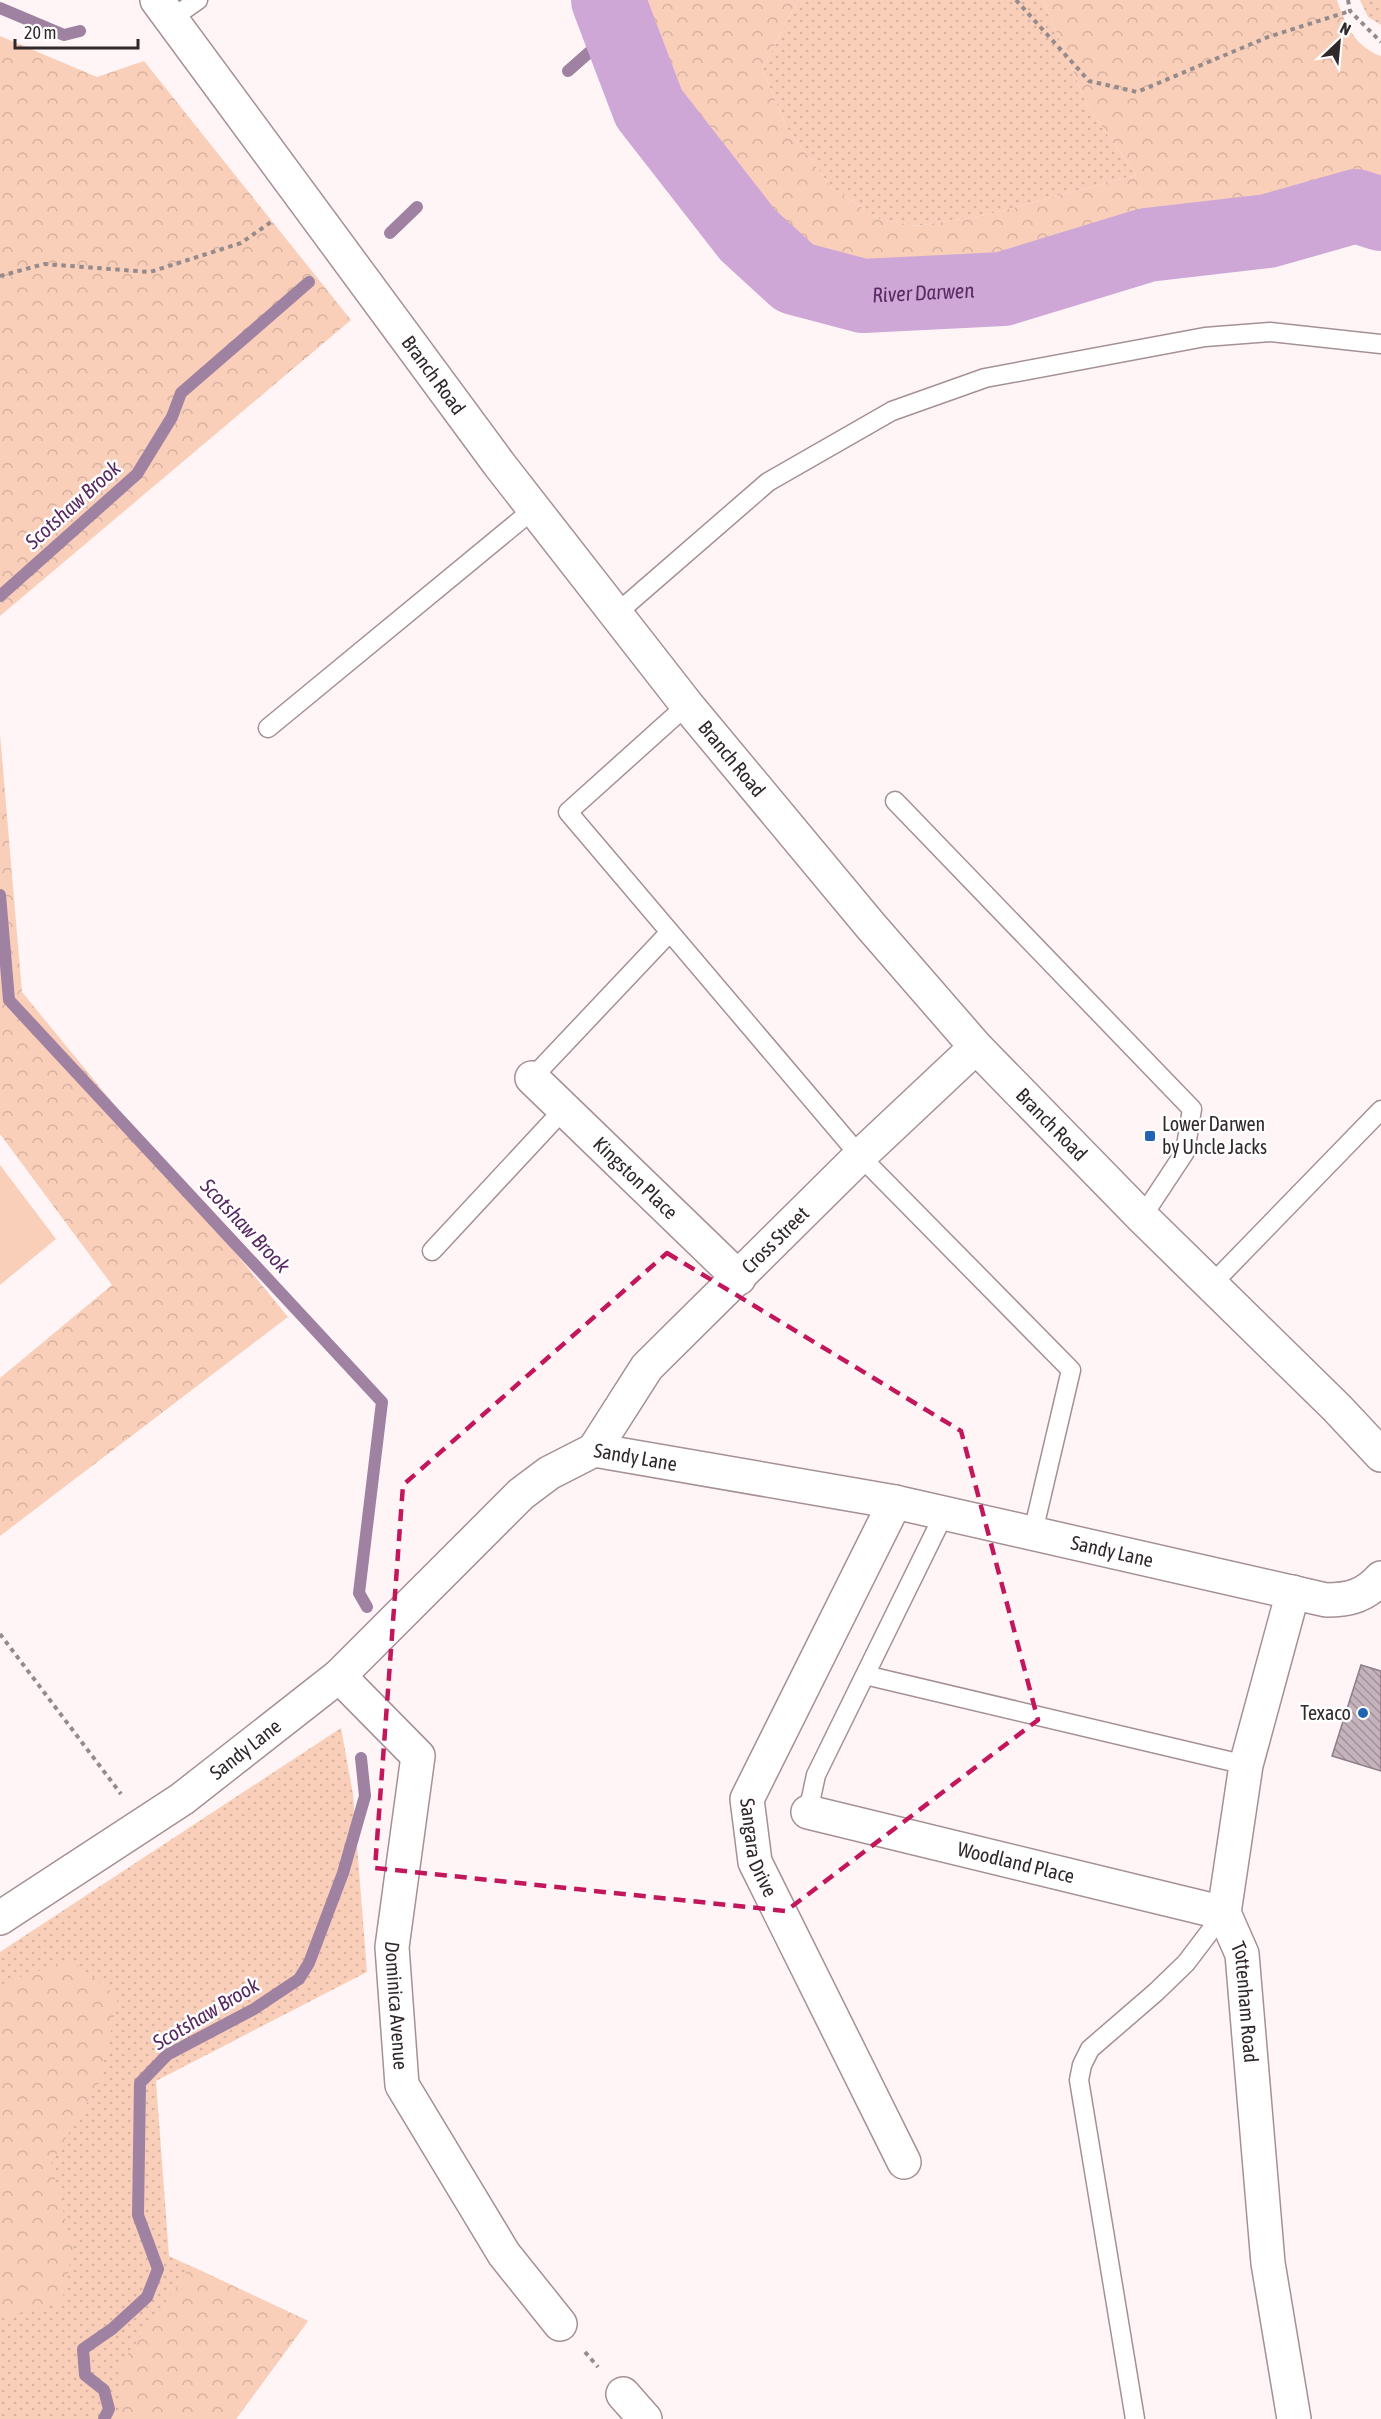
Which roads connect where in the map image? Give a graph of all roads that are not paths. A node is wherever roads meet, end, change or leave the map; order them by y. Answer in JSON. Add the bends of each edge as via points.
{"nodes":[{"id":1,"x":198,"y":0,"type":"edge"},
{"id":2,"x":164,"y":10,"type":"edge"},
{"id":3,"x":1381,"y":344,"type":"edge"},
{"id":4,"x":534,"y":508,"type":"junction"},
{"id":5,"x":617,"y":613,"type":"junction"},
{"id":6,"x":687,"y":705,"type":"junction"},
{"id":7,"x":268,"y":728,"type":"dead end"},
{"id":8,"x":895,"y":801,"type":"dead end"},
{"id":9,"x":670,"y":932,"type":"junction"},
{"id":10,"x":976,"y":1047,"type":"junction"},
{"id":11,"x":532,"y":1078,"type":"joint"},
{"id":12,"x":564,"y":1109,"type":"junction"},
{"id":13,"x":1381,"y":1110,"type":"edge"},
{"id":14,"x":860,"y":1156,"type":"junction"},
{"id":15,"x":1142,"y":1217,"type":"junction"},
{"id":16,"x":432,"y":1251,"type":"dead end"},
{"id":17,"x":739,"y":1278,"type":"junction"},
{"id":18,"x":1212,"y":1284,"type":"junction"},
{"id":19,"x":594,"y":1450,"type":"junction"},
{"id":20,"x":1381,"y":1455,"type":"edge"},
{"id":21,"x":895,"y":1502,"type":"junction"},
{"id":22,"x":945,"y":1512,"type":"junction"},
{"id":23,"x":1033,"y":1532,"type":"junction"},
{"id":24,"x":1381,"y":1578,"type":"edge"},
{"id":25,"x":1293,"y":1592,"type":"junction"},
{"id":26,"x":865,"y":1675,"type":"junction"},
{"id":27,"x":339,"y":1676,"type":"junction"},
{"id":28,"x":1246,"y":1765,"type":"junction"},
{"id":29,"x":808,"y":1812,"type":"joint"},
{"id":30,"x":1224,"y":1913,"type":"junction"},
{"id":31,"x":0,"y":1917,"type":"edge"},
{"id":32,"x":904,"y":2162,"type":"dead end"},
{"id":33,"x":560,"y":2324,"type":"road end"},
{"id":34,"x":623,"y":2394,"type":"road end"},
{"id":35,"x":645,"y":2419,"type":"edge"},
{"id":36,"x":1135,"y":2419,"type":"edge"},
{"id":37,"x":1294,"y":2419,"type":"edge"}],
"edges":[{"from":1,"to":2,"type":"lane"},
{"from":2,"to":4,"type":"street","name":"Branch Road"},
{"from":3,"to":5,"type":"lane","via":[[1270,332],[1205,337],[985,378],[952,389],[892,411],[768,482]]},
{"from":4,"to":5,"type":"street","name":"Branch Road"},
{"from":4,"to":7,"type":"lane"},
{"from":5,"to":6,"type":"street","name":"Branch Road"},
{"from":6,"to":9,"type":"lane","via":[[568,812]]},
{"from":6,"to":10,"type":"street","name":"Branch Road"},
{"from":8,"to":15,"type":"lane","via":[[1192,1110],[1185,1152]]},
{"from":9,"to":11,"type":"lane"},
{"from":9,"to":14,"type":"lane"},
{"from":10,"to":14,"type":"street","name":"Cross Street"},
{"from":10,"to":15,"type":"street","name":"Branch Road"},
{"from":11,"to":12,"type":"street","name":"Kingston Place"},
{"from":12,"to":16,"type":"lane"},
{"from":12,"to":17,"type":"street","name":"Kingston Place"},
{"from":13,"to":18,"type":"lane"},
{"from":14,"to":17,"type":"street","name":"Cross Street"},
{"from":14,"to":23,"type":"lane","via":[[1071,1370]]},
{"from":15,"to":18,"type":"street","name":"Branch Road"},
{"from":17,"to":19,"type":"street","name":"Cross Street","via":[[647,1367]]},
{"from":18,"to":20,"type":"street","name":"Branch Road"},
{"from":19,"to":21,"type":"street","name":"Sandy Lane"},
{"from":19,"to":27,"type":"street","name":"Sandy Lane","via":[[549,1473],[522,1494]]},
{"from":21,"to":22,"type":"street","name":"Sandy Lane"},
{"from":21,"to":32,"type":"street","name":"Sangara Drive","via":[[747,1799],[755,1862]]},
{"from":22,"to":23,"type":"street","name":"Sandy Lane"},
{"from":22,"to":26,"type":"lane"},
{"from":23,"to":25,"type":"street","name":"Sandy Lane"},
{"from":24,"to":25,"type":"street","name":"Sandy Lane","via":[[1370,1590],[1344,1600]]},
{"from":25,"to":28,"type":"street"},
{"from":26,"to":28,"type":"lane"},
{"from":26,"to":29,"type":"lane","via":[[816,1775]]},
{"from":27,"to":31,"type":"street","name":"Sandy Lane","via":[[182,1799]]},
{"from":27,"to":33,"type":"street","name":"Dominica Avenue","via":[[418,1756],[392,1947],[402,2085],[504,2254]]},
{"from":28,"to":30,"type":"street"},
{"from":29,"to":30,"type":"street","name":"Woodland Place"},
{"from":30,"to":36,"type":"lane","via":[[1186,1963],[1090,2049],[1079,2080]]},
{"from":30,"to":37,"type":"street","name":"Tottenham Road","via":[[1242,1954],[1268,2263]]},
{"from":34,"to":35,"type":"street"}]}
